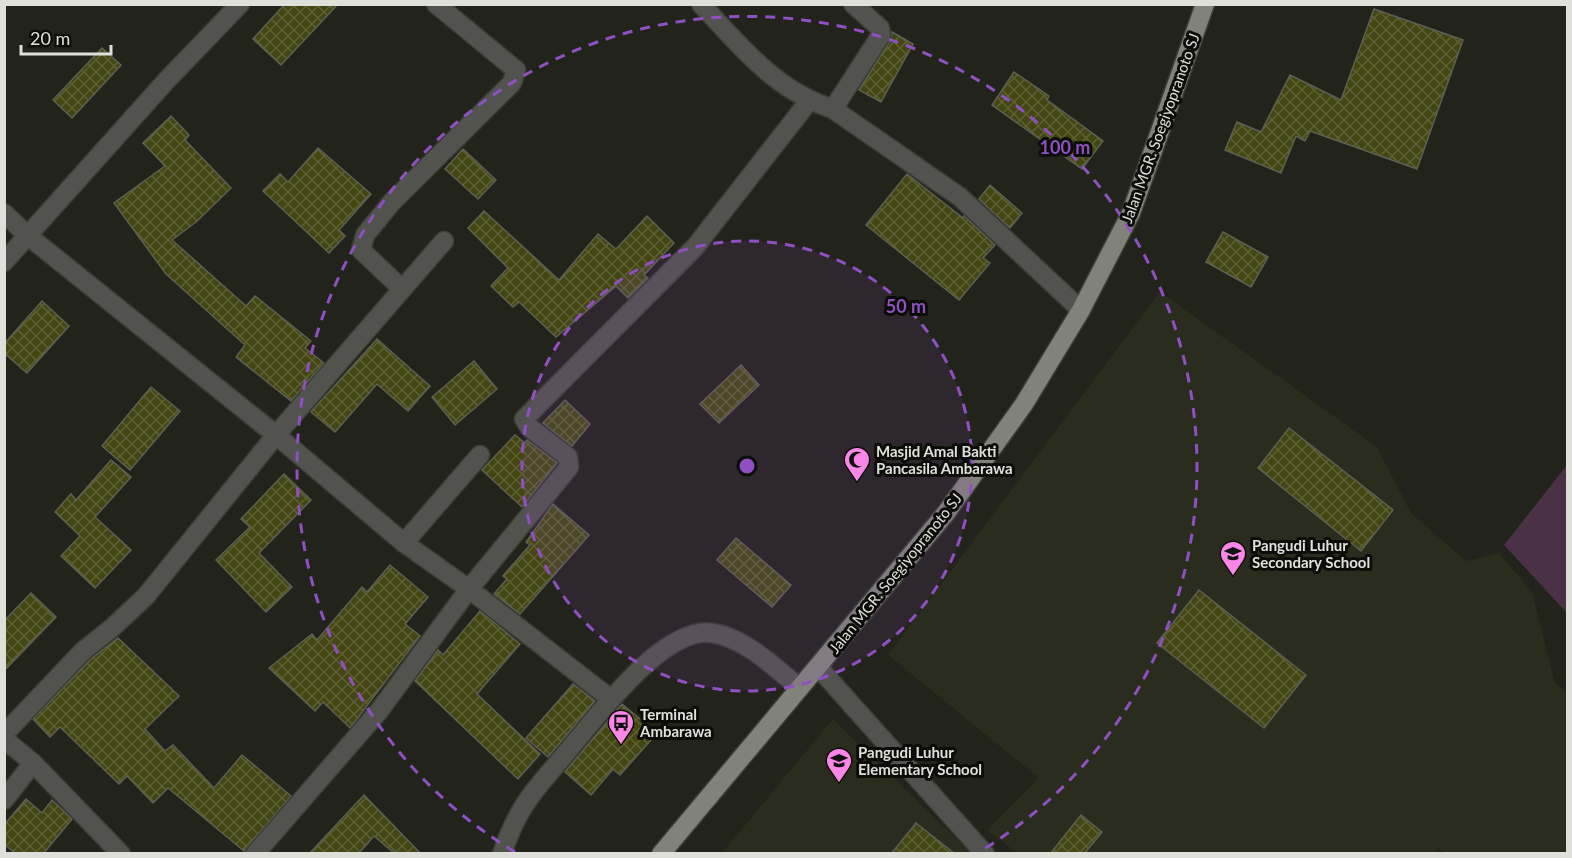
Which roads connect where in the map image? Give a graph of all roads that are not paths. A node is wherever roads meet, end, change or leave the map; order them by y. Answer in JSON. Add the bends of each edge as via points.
{"nodes":[{"id":1,"x":240,"y":4,"type":"edge"},
{"id":2,"x":436,"y":4,"type":"edge"},
{"id":3,"x":702,"y":4,"type":"edge"},
{"id":4,"x":853,"y":4,"type":"edge"},
{"id":5,"x":1205,"y":4,"type":"edge"},
{"id":6,"x":809,"y":101,"type":"junction"},
{"id":7,"x":833,"y":109,"type":"junction"},
{"id":8,"x":4,"y":213,"type":"edge"},
{"id":9,"x":27,"y":235,"type":"junction"},
{"id":10,"x":444,"y":241,"type":"dead end"},
{"id":11,"x":4,"y":262,"type":"edge"},
{"id":12,"x":402,"y":289,"type":"junction"},
{"id":13,"x":1081,"y":310,"type":"junction"},
{"id":14,"x":276,"y":435,"type":"junction"},
{"id":15,"x":480,"y":455,"type":"dead end"},
{"id":16,"x":404,"y":543,"type":"junction"},
{"id":17,"x":469,"y":589,"type":"junction"},
{"id":18,"x":818,"y":667,"type":"junction"},
{"id":19,"x":800,"y":688,"type":"junction"},
{"id":20,"x":611,"y":699,"type":"junction"},
{"id":21,"x":4,"y":734,"type":"edge"},
{"id":22,"x":4,"y":739,"type":"edge"},
{"id":23,"x":33,"y":763,"type":"junction"},
{"id":24,"x":4,"y":800,"type":"edge"},
{"id":25,"x":121,"y":854,"type":"edge"},
{"id":26,"x":255,"y":854,"type":"edge"},
{"id":27,"x":502,"y":854,"type":"edge"},
{"id":28,"x":661,"y":854,"type":"edge"},
{"id":29,"x":985,"y":854,"type":"edge"}],
"edges":[{"from":1,"to":9,"type":"street"},
{"from":2,"to":12,"type":"street","via":[[516,70],[512,83],[392,202],[365,235],[361,250]]},
{"from":3,"to":6,"type":"street","via":[[764,71]]},
{"from":4,"to":7,"type":"street","via":[[880,28],[881,35]]},
{"from":5,"to":13,"type":"main road","name":"Jalan MGR. Soegiyopranoto SJ","via":[[1131,213]]},
{"from":6,"to":7,"type":"street"},
{"from":6,"to":17,"type":"street","via":[[694,247],[524,418],[529,427],[568,457],[569,467]]},
{"from":7,"to":13,"type":"street","via":[[960,197]]},
{"from":8,"to":9,"type":"street"},
{"from":9,"to":11,"type":"street"},
{"from":9,"to":14,"type":"street"},
{"from":10,"to":12,"type":"street"},
{"from":12,"to":14,"type":"street"},
{"from":13,"to":18,"type":"main road","name":"Jalan MGR. Soegiyopranoto SJ","via":[[1024,404],[946,513]]},
{"from":14,"to":16,"type":"street"},
{"from":14,"to":21,"type":"street","via":[[146,596],[83,651]]},
{"from":15,"to":16,"type":"street"},
{"from":16,"to":17,"type":"street"},
{"from":17,"to":20,"type":"street"},
{"from":17,"to":26,"type":"street","via":[[379,711]]},
{"from":18,"to":19,"type":"main road","name":"Jalan MGR. Soegiyopranoto SJ"},
{"from":18,"to":29,"type":"street"},
{"from":19,"to":20,"type":"street","via":[[736,641],[711,633],[689,636],[668,647]]},
{"from":19,"to":28,"type":"main road","name":"Jalan MGR. Soegiyopranoto SJ"},
{"from":20,"to":27,"type":"street","via":[[526,802]]},
{"from":22,"to":23,"type":"street"},
{"from":23,"to":24,"type":"street"},
{"from":23,"to":25,"type":"street"}]}
